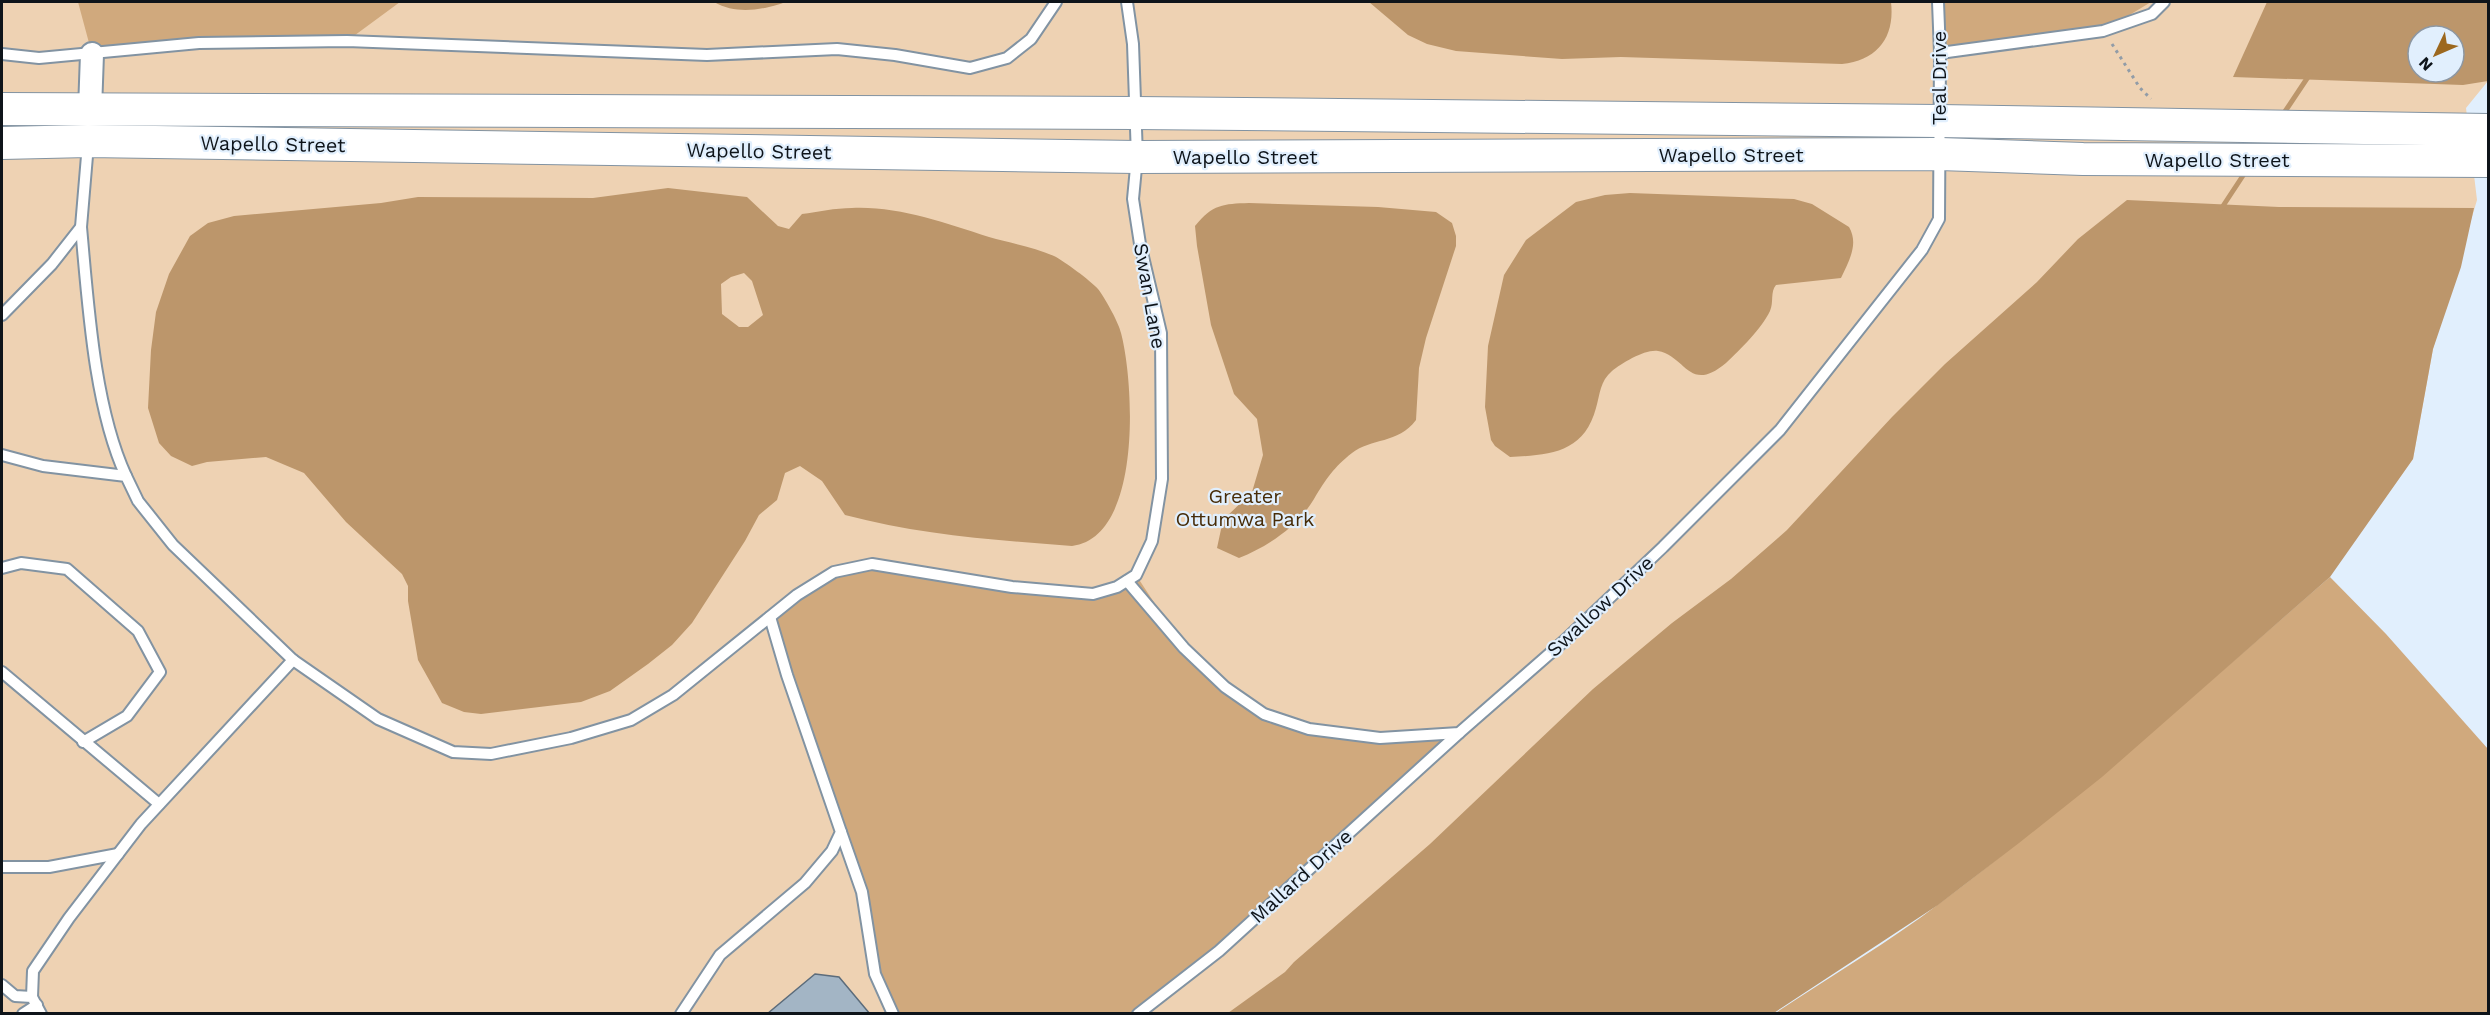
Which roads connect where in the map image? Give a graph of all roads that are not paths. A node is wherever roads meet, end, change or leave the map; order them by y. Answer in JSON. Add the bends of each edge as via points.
{"nodes":[{"id":1,"x":1056,"y":2,"type":"edge"},
{"id":2,"x":1127,"y":2,"type":"edge"},
{"id":3,"x":1938,"y":2,"type":"edge"},
{"id":4,"x":2164,"y":2,"type":"edge"},
{"id":5,"x":1941,"y":53,"type":"junction"},
{"id":6,"x":2,"y":54,"type":"edge"},
{"id":7,"x":92,"y":54,"type":"junction"},
{"id":8,"x":2,"y":109,"type":"edge"},
{"id":9,"x":90,"y":110,"type":"junction"},
{"id":10,"x":1135,"y":113,"type":"junction"},
{"id":11,"x":1939,"y":121,"type":"junction"},
{"id":12,"x":2488,"y":130,"type":"edge"},
{"id":13,"x":88,"y":141,"type":"junction"},
{"id":14,"x":2,"y":143,"type":"edge"},
{"id":15,"x":1940,"y":154,"type":"junction"},
{"id":16,"x":1137,"y":157,"type":"junction"},
{"id":17,"x":2488,"y":161,"type":"edge"},
{"id":18,"x":81,"y":227,"type":"junction"},
{"id":19,"x":2,"y":315,"type":"edge"},
{"id":20,"x":2,"y":455,"type":"edge"},
{"id":21,"x":126,"y":476,"type":"junction"},
{"id":22,"x":2,"y":568,"type":"edge"},
{"id":23,"x":1127,"y":581,"type":"junction"},
{"id":24,"x":770,"y":617,"type":"junction"},
{"id":25,"x":293,"y":660,"type":"junction"},
{"id":26,"x":2,"y":672,"type":"edge"},
{"id":27,"x":1460,"y":733,"type":"junction"},
{"id":28,"x":83,"y":742,"type":"junction"},
{"id":29,"x":159,"y":804,"type":"junction"},
{"id":30,"x":841,"y":832,"type":"junction"},
{"id":31,"x":118,"y":854,"type":"junction"},
{"id":32,"x":2,"y":867,"type":"edge"},
{"id":33,"x":2,"y":985,"type":"edge"},
{"id":34,"x":37,"y":1005,"type":"edge"},
{"id":35,"x":23,"y":1014,"type":"edge"},
{"id":36,"x":681,"y":1014,"type":"edge"},
{"id":37,"x":893,"y":1014,"type":"edge"},
{"id":38,"x":1138,"y":1014,"type":"edge"}],
"edges":[{"from":1,"to":7,"type":"lane","via":[[1031,39],[1007,58],[970,68],[837,49],[707,55],[347,40],[199,43]]},
{"from":2,"to":10,"type":"lane","name":"Swan Lane"},
{"from":3,"to":5,"type":"lane","name":"Teal Drive"},
{"from":4,"to":5,"type":"lane","via":[[2152,14],[2103,31]]},
{"from":5,"to":11,"type":"lane","name":"Teal Drive"},
{"from":6,"to":7,"type":"lane","via":[[39,58]]},
{"from":7,"to":9,"type":"street"},
{"from":8,"to":9,"type":"main road","name":"Wapello Street"},
{"from":9,"to":10,"type":"main road","name":"Wapello Street"},
{"from":10,"to":11,"type":"main road","name":"Wapello Street"},
{"from":10,"to":16,"type":"lane","name":"Swan Lane"},
{"from":11,"to":12,"type":"main road","name":"Wapello Street"},
{"from":11,"to":15,"type":"lane","name":"Teal Drive"},
{"from":13,"to":14,"type":"main road","name":"Wapello Street"},
{"from":13,"to":16,"type":"main road","name":"Wapello Street"},
{"from":13,"to":18,"type":"lane"},
{"from":15,"to":16,"type":"main road","name":"Wapello Street"},
{"from":15,"to":17,"type":"main road","name":"Wapello Street","via":[[2083,159]]},
{"from":15,"to":27,"type":"lane","name":"Swallow Drive","via":[[1939,219],[1922,250],[1780,430],[1563,642]]},
{"from":16,"to":23,"type":"lane","name":"Swan Lane","via":[[1133,199],[1161,333],[1162,479],[1152,541],[1136,575]]},
{"from":18,"to":19,"type":"lane","via":[[52,264]]},
{"from":18,"to":21,"type":"lane","via":[[98,376],[110,430]]},
{"from":20,"to":21,"type":"lane","via":[[43,466]]},
{"from":21,"to":25,"type":"lane","via":[[138,501],[173,545]]},
{"from":22,"to":28,"type":"lane","via":[[21,563],[67,569],[138,631],[160,672],[127,716]]},
{"from":23,"to":24,"type":"lane","via":[[1093,594],[1012,587],[872,564],[834,572]]},
{"from":23,"to":27,"type":"lane","via":[[1184,648],[1225,687],[1264,714],[1310,729],[1380,738]]},
{"from":24,"to":25,"type":"lane","via":[[673,695],[631,720],[571,738],[491,754],[453,752],[378,719]]},
{"from":24,"to":30,"type":"lane"},
{"from":25,"to":29,"type":"lane"},
{"from":26,"to":28,"type":"lane"},
{"from":27,"to":38,"type":"lane","name":"Mallard Drive","via":[[1219,951]]},
{"from":28,"to":29,"type":"lane"},
{"from":29,"to":31,"type":"lane"},
{"from":30,"to":36,"type":"lane","via":[[832,851],[805,883],[720,955]]},
{"from":30,"to":37,"type":"lane","via":[[862,891],[875,974]]},
{"from":31,"to":32,"type":"lane","via":[[49,867]]},
{"from":31,"to":34,"type":"lane","via":[[33,971]]},
{"from":33,"to":34,"type":"lane","via":[[15,996]]},
{"from":34,"to":35,"type":"lane"}]}
